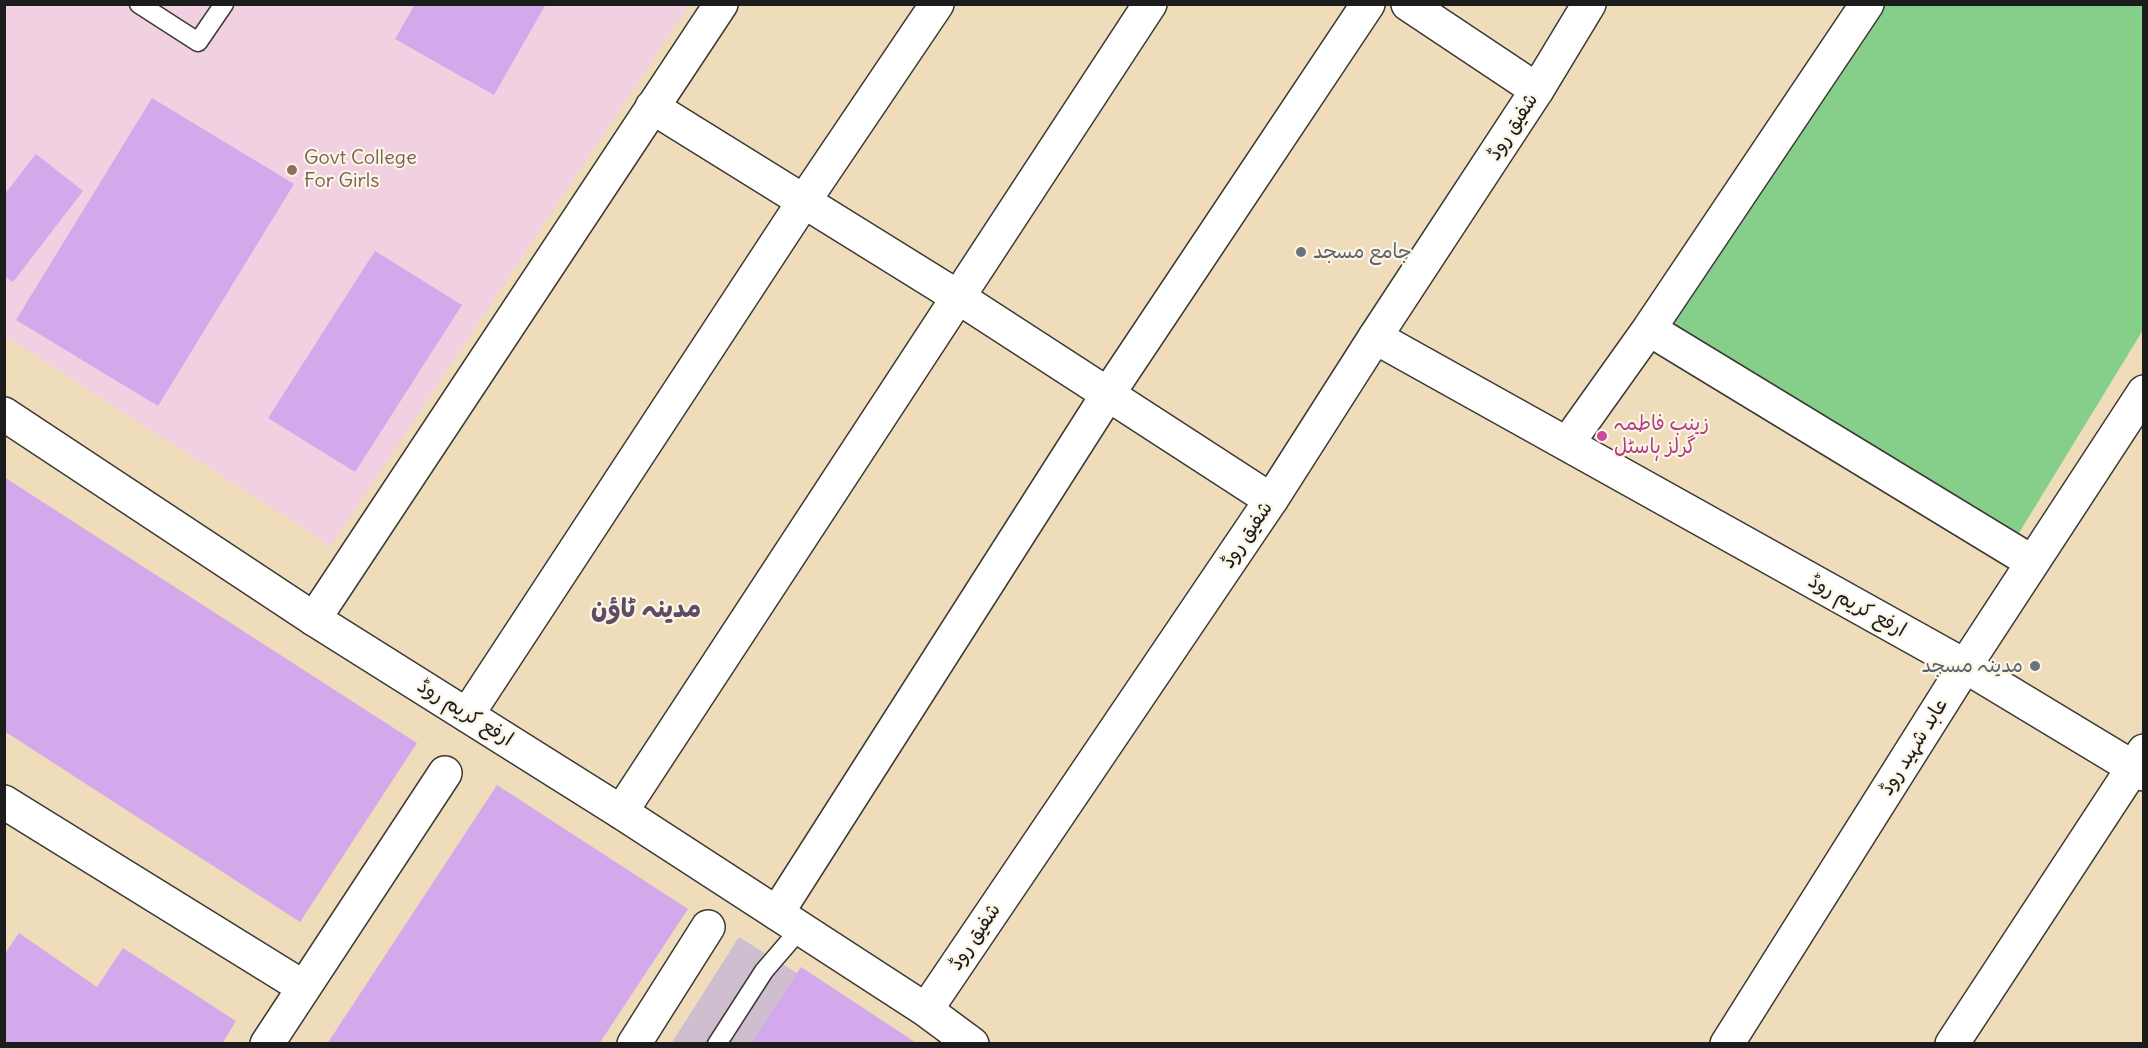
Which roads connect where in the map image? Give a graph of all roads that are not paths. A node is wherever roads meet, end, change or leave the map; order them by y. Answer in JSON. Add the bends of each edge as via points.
{"nodes":[{"id":1,"x":139,"y":4,"type":"edge"},
{"id":2,"x":224,"y":4,"type":"edge"},
{"id":3,"x":721,"y":4,"type":"edge"},
{"id":4,"x":937,"y":4,"type":"edge"},
{"id":5,"x":1150,"y":4,"type":"edge"},
{"id":6,"x":1368,"y":4,"type":"edge"},
{"id":7,"x":1408,"y":4,"type":"edge"},
{"id":8,"x":1588,"y":4,"type":"edge"},
{"id":9,"x":1867,"y":4,"type":"edge"},
{"id":10,"x":1537,"y":90,"type":"junction"},
{"id":11,"x":652,"y":106,"type":"junction"},
{"id":12,"x":804,"y":201,"type":"junction"},
{"id":13,"x":958,"y":297,"type":"junction"},
{"id":14,"x":1648,"y":329,"type":"junction"},
{"id":15,"x":1375,"y":337,"type":"junction"},
{"id":16,"x":2144,"y":392,"type":"edge"},
{"id":17,"x":1108,"y":394,"type":"junction"},
{"id":18,"x":4,"y":414,"type":"edge"},
{"id":19,"x":1567,"y":444,"type":"junction"},
{"id":20,"x":1271,"y":500,"type":"junction"},
{"id":21,"x":2032,"y":562,"type":"junction"},
{"id":22,"x":314,"y":620,"type":"junction"},
{"id":23,"x":1965,"y":666,"type":"junction"},
{"id":24,"x":467,"y":715,"type":"junction"},
{"id":25,"x":2140,"y":764,"type":"edge"},
{"id":26,"x":445,"y":773,"type":"dead end"},
{"id":27,"x":4,"y":802,"type":"edge"},
{"id":28,"x":621,"y":812,"type":"junction"},
{"id":29,"x":789,"y":921,"type":"junction"},
{"id":30,"x":708,"y":927,"type":"dead end"},
{"id":31,"x":303,"y":987,"type":"junction"},
{"id":32,"x":926,"y":1010,"type":"junction"},
{"id":33,"x":267,"y":1044,"type":"edge"},
{"id":34,"x":634,"y":1044,"type":"edge"},
{"id":35,"x":717,"y":1044,"type":"edge"},
{"id":36,"x":972,"y":1044,"type":"edge"},
{"id":37,"x":1727,"y":1044,"type":"edge"},
{"id":38,"x":1952,"y":1044,"type":"edge"}],
"edges":[{"from":1,"to":2,"type":"lane","via":[[198,42]]},
{"from":3,"to":11,"type":"street"},
{"from":4,"to":12,"type":"street"},
{"from":5,"to":13,"type":"street"},
{"from":6,"to":17,"type":"street"},
{"from":7,"to":10,"type":"street"},
{"from":8,"to":10,"type":"street","name":"شفیق روڈ"},
{"from":9,"to":14,"type":"street"},
{"from":10,"to":15,"type":"street","name":"شفیق روڈ"},
{"from":11,"to":12,"type":"street"},
{"from":11,"to":22,"type":"street"},
{"from":12,"to":13,"type":"street"},
{"from":12,"to":24,"type":"street"},
{"from":13,"to":17,"type":"street"},
{"from":13,"to":28,"type":"street"},
{"from":14,"to":19,"type":"street"},
{"from":14,"to":21,"type":"street"},
{"from":15,"to":19,"type":"street","name":"ارفع کریم روڈ"},
{"from":15,"to":20,"type":"street","name":"شفیق روڈ"},
{"from":16,"to":21,"type":"street","name":"عابد شہید روڈ"},
{"from":17,"to":20,"type":"street"},
{"from":17,"to":29,"type":"street"},
{"from":18,"to":22,"type":"street","name":"ارفع کریم روڈ"},
{"from":19,"to":23,"type":"street","name":"ارفع کریم روڈ"},
{"from":20,"to":32,"type":"street","name":"شفیق روڈ"},
{"from":21,"to":23,"type":"street","name":"عابد شہید روڈ"},
{"from":22,"to":24,"type":"street","name":"ارفع کریم روڈ"},
{"from":23,"to":25,"type":"street","name":"ارفع کریم روڈ"},
{"from":23,"to":37,"type":"street","name":"عابد شہید روڈ"},
{"from":24,"to":28,"type":"street","name":"ارفع کریم روڈ"},
{"from":25,"to":38,"type":"street"},
{"from":26,"to":31,"type":"street"},
{"from":27,"to":31,"type":"street"},
{"from":28,"to":29,"type":"street","name":"ارفع کریم روڈ"},
{"from":29,"to":32,"type":"street","name":"ارفع کریم روڈ"},
{"from":29,"to":35,"type":"lane","via":[[764,971]]},
{"from":30,"to":34,"type":"street"},
{"from":31,"to":33,"type":"street"},
{"from":32,"to":36,"type":"street"}]}
